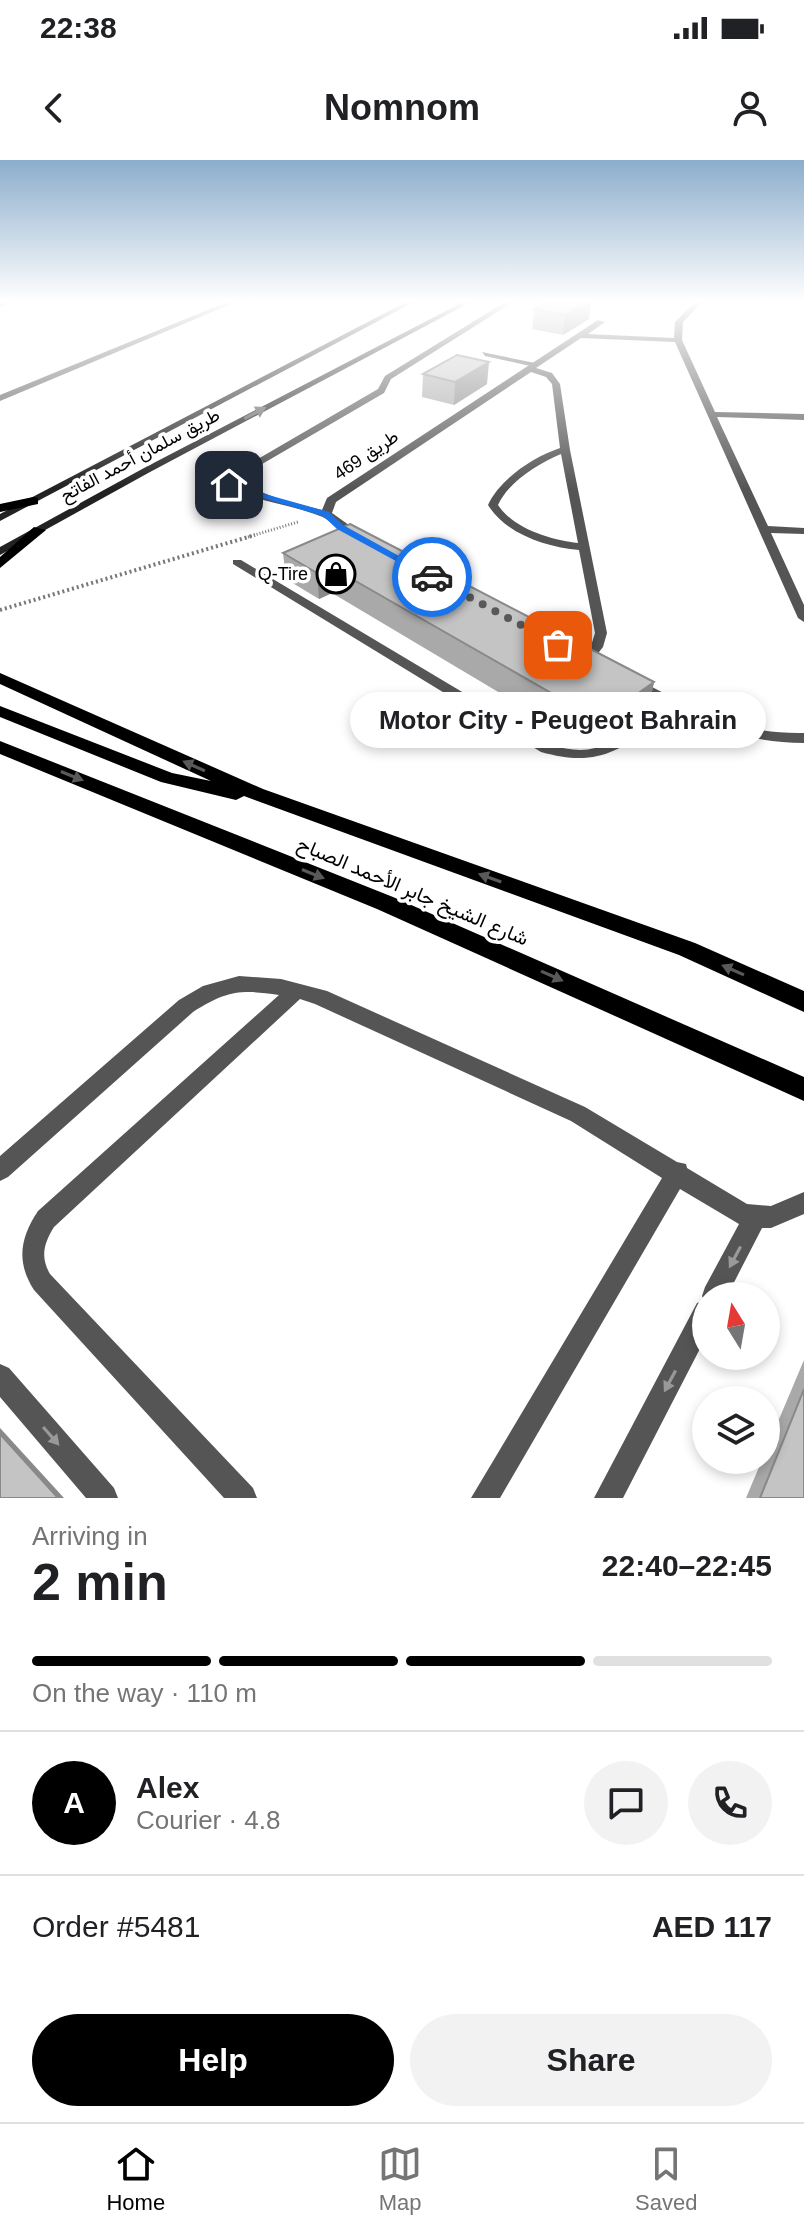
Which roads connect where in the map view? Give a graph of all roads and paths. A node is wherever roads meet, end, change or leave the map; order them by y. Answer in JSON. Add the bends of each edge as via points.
{"nodes":[{"id":1,"x":81,"y":364,"type":"edge"},
{"id":2,"x":292,"y":364,"type":"edge"},
{"id":3,"x":348,"y":364,"type":"edge"},
{"id":4,"x":410,"y":364,"type":"edge"},
{"id":5,"x":523,"y":364,"type":"edge"},
{"id":6,"x":536,"y":364,"type":"edge"},
{"id":7,"x":689,"y":364,"type":"edge"},
{"id":8,"x":532,"y":367,"type":"junction"},
{"id":9,"x":0,"y":398,"type":"edge"},
{"id":10,"x":710,"y":414,"type":"junction"},
{"id":11,"x":804,"y":417,"type":"edge"},
{"id":12,"x":565,"y":450,"type":"junction"},
{"id":13,"x":33,"y":501,"type":"junction"},
{"id":14,"x":0,"y":508,"type":"edge"},
{"id":15,"x":326,"y":514,"type":"junction"},
{"id":16,"x":0,"y":518,"type":"edge"},
{"id":17,"x":764,"y":529,"type":"junction"},
{"id":18,"x":39,"y":530,"type":"junction"},
{"id":19,"x":804,"y":531,"type":"edge"},
{"id":20,"x":368,"y":542,"type":"edge"},
{"id":21,"x":583,"y":547,"type":"junction"},
{"id":22,"x":0,"y":552,"type":"edge"},
{"id":23,"x":237,"y":562,"type":"dead end"},
{"id":24,"x":0,"y":564,"type":"edge"},
{"id":25,"x":0,"y":610,"type":"edge"},
{"id":26,"x":804,"y":618,"type":"edge"},
{"id":27,"x":572,"y":652,"type":"edge"},
{"id":28,"x":586,"y":659,"type":"junction"},
{"id":29,"x":598,"y":666,"type":"edge"},
{"id":30,"x":2,"y":678,"type":"edge"},
{"id":31,"x":623,"y":678,"type":"edge"},
{"id":32,"x":673,"y":703,"type":"junction"},
{"id":33,"x":0,"y":711,"type":"edge"},
{"id":34,"x":804,"y":738,"type":"edge"},
{"id":35,"x":0,"y":747,"type":"edge"},
{"id":36,"x":256,"y":794,"type":"junction"},
{"id":37,"x":297,"y":990,"type":"junction"},
{"id":38,"x":804,"y":1002,"type":"edge"},
{"id":39,"x":804,"y":1089,"type":"edge"},
{"id":40,"x":0,"y":1170,"type":"edge"},
{"id":41,"x":678,"y":1172,"type":"junction"},
{"id":42,"x":804,"y":1203,"type":"edge"},
{"id":43,"x":755,"y":1218,"type":"junction"},
{"id":44,"x":721,"y":1282,"type":"edge"},
{"id":45,"x":692,"y":1339,"type":"edge"},
{"id":46,"x":0,"y":1377,"type":"edge"},
{"id":47,"x":104,"y":1498,"type":"edge"},
{"id":48,"x":243,"y":1498,"type":"edge"},
{"id":49,"x":485,"y":1498,"type":"edge"},
{"id":50,"x":608,"y":1498,"type":"edge"}],
"edges":[{"from":1,"to":9,"type":"street"},
{"from":2,"to":13,"type":"street","name":"طريق سلمان أحمد الفاتح"},
{"from":18,"to":3,"type":"street","name":"طريق سلمان أحمد الفاتح","one_way":true},
{"from":4,"to":15,"type":"street","via":[[388,378],[381,391],[225,481]]},
{"from":5,"to":8,"type":"street"},
{"from":6,"to":8,"type":"street","name":"طريق 469"},
{"from":7,"to":10,"type":"street"},
{"from":8,"to":12,"type":"street","via":[[555,381]]},
{"from":8,"to":15,"type":"street","name":"طريق 469","via":[[331,500]]},
{"from":10,"to":11,"type":"street"},
{"from":10,"to":17,"type":"street"},
{"from":12,"to":21,"type":"street"},
{"from":12,"to":21,"type":"street","via":[[546,456],[500,492],[493,505],[510,523],[560,544]]},
{"from":13,"to":14,"type":"main road"},
{"from":13,"to":16,"type":"street","name":"طريق سلمان أحمد الفاتح"},
{"from":15,"to":20,"type":"street"},
{"from":15,"to":25,"type":"path"},
{"from":17,"to":19,"type":"street"},
{"from":17,"to":26,"type":"street"},
{"from":18,"to":22,"type":"street","name":"طريق سلمان أحمد الفاتح"},
{"from":18,"to":24,"type":"main road"},
{"from":21,"to":28,"type":"street","via":[[601,633]]},
{"from":23,"to":32,"type":"street","via":[[546,749],[585,757],[602,753]]},
{"from":27,"to":28,"type":"street"},
{"from":28,"to":29,"type":"street"},
{"from":36,"to":30,"type":"main road","name":"شارع الشيخ جابر الأحمد الصباح","one_way":true},
{"from":31,"to":32,"type":"street"},
{"from":32,"to":34,"type":"street","via":[[726,730],[781,740]]},
{"from":33,"to":36,"type":"main road","via":[[168,778]]},
{"from":35,"to":39,"type":"main road","name":"شارع الشيخ جابر الأحمد الصباح","one_way":true,"via":[[385,903]]},
{"from":38,"to":36,"type":"main road","name":"شارع الشيخ جابر الأحمد الصباح","one_way":true,"via":[[687,949]]},
{"from":37,"to":40,"type":"street","via":[[249,983],[214,989],[186,1006]]},
{"from":37,"to":41,"type":"street","via":[[578,1114]]},
{"from":37,"to":48,"type":"street","via":[[46,1219],[32,1245],[34,1271],[42,1282]]},
{"from":41,"to":43,"type":"street","via":[[731,1210]]},
{"from":41,"to":49,"type":"street"},
{"from":42,"to":43,"type":"street"},
{"from":43,"to":44,"type":"street","one_way":true},
{"from":45,"to":50,"type":"street","one_way":true},
{"from":46,"to":47,"type":"street","one_way":true}]}
